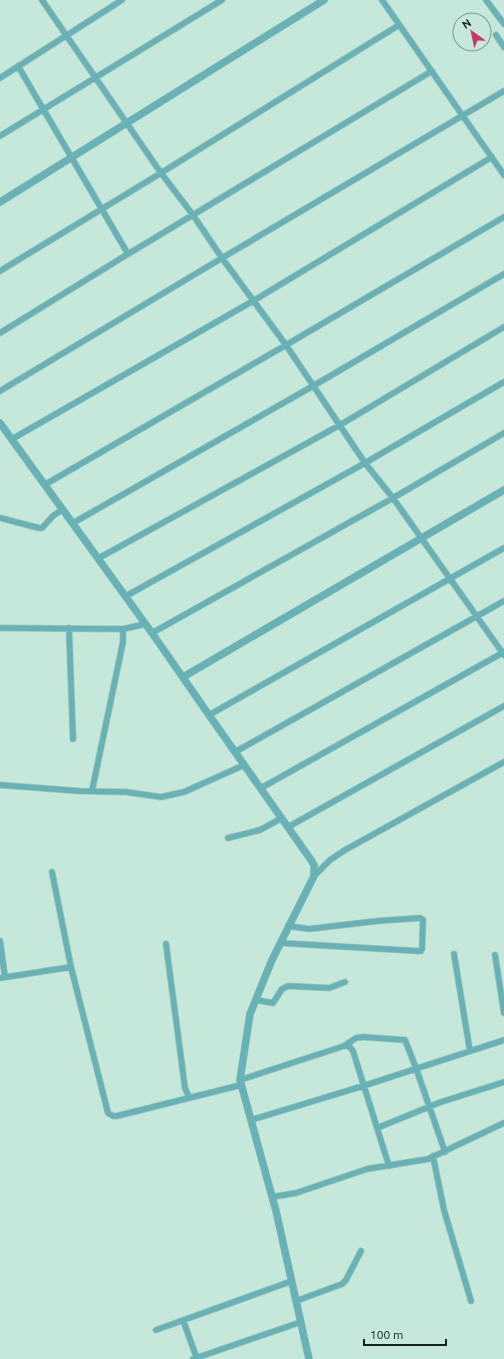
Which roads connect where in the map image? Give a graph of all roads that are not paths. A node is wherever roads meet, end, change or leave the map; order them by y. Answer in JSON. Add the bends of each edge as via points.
{"nodes":[{"id":1,"x":42,"y":0,"type":"edge"},
{"id":2,"x":122,"y":0,"type":"edge"},
{"id":3,"x":222,"y":0,"type":"edge"},
{"id":4,"x":324,"y":0,"type":"edge"},
{"id":5,"x":382,"y":0,"type":"edge"},
{"id":6,"x":486,"y":0,"type":"edge"},
{"id":7,"x":504,"y":24,"type":"edge"},
{"id":8,"x":399,"y":25,"type":"junction"},
{"id":9,"x":66,"y":35,"type":"junction"},
{"id":10,"x":496,"y":35,"type":"dead end"},
{"id":11,"x":504,"y":47,"type":"edge"},
{"id":12,"x":18,"y":66,"type":"junction"},
{"id":13,"x":432,"y":71,"type":"junction"},
{"id":14,"x":0,"y":78,"type":"edge"},
{"id":15,"x":95,"y":78,"type":"junction"},
{"id":16,"x":504,"y":91,"type":"edge"},
{"id":17,"x":44,"y":108,"type":"junction"},
{"id":18,"x":462,"y":115,"type":"junction"},
{"id":19,"x":127,"y":124,"type":"junction"},
{"id":20,"x":0,"y":136,"type":"edge"},
{"id":21,"x":72,"y":157,"type":"junction"},
{"id":22,"x":492,"y":157,"type":"junction"},
{"id":23,"x":161,"y":173,"type":"junction"},
{"id":24,"x":504,"y":175,"type":"edge"},
{"id":25,"x":0,"y":202,"type":"edge"},
{"id":26,"x":102,"y":208,"type":"junction"},
{"id":27,"x":193,"y":215,"type":"junction"},
{"id":28,"x":504,"y":217,"type":"edge"},
{"id":29,"x":128,"y":254,"type":"junction"},
{"id":30,"x":222,"y":258,"type":"junction"},
{"id":31,"x":0,"y":270,"type":"edge"},
{"id":32,"x":504,"y":274,"type":"edge"},
{"id":33,"x":253,"y":301,"type":"junction"},
{"id":34,"x":504,"y":327,"type":"edge"},
{"id":35,"x":0,"y":333,"type":"edge"},
{"id":36,"x":286,"y":346,"type":"junction"},
{"id":37,"x":504,"y":382,"type":"edge"},
{"id":38,"x":313,"y":386,"type":"junction"},
{"id":39,"x":0,"y":391,"type":"edge"},
{"id":40,"x":0,"y":423,"type":"edge"},
{"id":41,"x":340,"y":424,"type":"junction"},
{"id":42,"x":504,"y":433,"type":"edge"},
{"id":43,"x":12,"y":439,"type":"junction"},
{"id":44,"x":365,"y":463,"type":"junction"},
{"id":45,"x":46,"y":484,"type":"junction"},
{"id":46,"x":504,"y":490,"type":"edge"},
{"id":47,"x":393,"y":498,"type":"junction"},
{"id":48,"x":63,"y":509,"type":"junction"},
{"id":49,"x":0,"y":518,"type":"edge"},
{"id":50,"x":74,"y":523,"type":"junction"},
{"id":51,"x":421,"y":538,"type":"junction"},
{"id":52,"x":504,"y":548,"type":"edge"},
{"id":53,"x":99,"y":558,"type":"junction"},
{"id":54,"x":450,"y":579,"type":"junction"},
{"id":55,"x":126,"y":596,"type":"junction"},
{"id":56,"x":504,"y":601,"type":"edge"},
{"id":57,"x":477,"y":617,"type":"junction"},
{"id":58,"x":146,"y":624,"type":"junction"},
{"id":59,"x":0,"y":628,"type":"edge"},
{"id":60,"x":69,"y":628,"type":"junction"},
{"id":61,"x":123,"y":629,"type":"junction"},
{"id":62,"x":152,"y":633,"type":"junction"},
{"id":63,"x":504,"y":653,"type":"edge"},
{"id":64,"x":183,"y":677,"type":"junction"},
{"id":65,"x":504,"y":706,"type":"edge"},
{"id":66,"x":209,"y":716,"type":"junction"},
{"id":67,"x":73,"y":739,"type":"dead end"},
{"id":68,"x":235,"y":752,"type":"junction"},
{"id":69,"x":504,"y":762,"type":"edge"},
{"id":70,"x":244,"y":765,"type":"junction"},
{"id":71,"x":0,"y":784,"type":"edge"},
{"id":72,"x":261,"y":788,"type":"junction"},
{"id":73,"x":92,"y":791,"type":"junction"},
{"id":74,"x":282,"y":818,"type":"junction"},
{"id":75,"x":288,"y":827,"type":"junction"},
{"id":76,"x":228,"y":838,"type":"dead end"},
{"id":77,"x":52,"y":872,"type":"dead end"},
{"id":78,"x":314,"y":876,"type":"junction"},
{"id":79,"x":288,"y":926,"type":"junction"},
{"id":80,"x":0,"y":941,"type":"edge"},
{"id":81,"x":280,"y":943,"type":"junction"},
{"id":82,"x":166,"y":944,"type":"dead end"},
{"id":83,"x":454,"y":954,"type":"dead end"},
{"id":84,"x":496,"y":954,"type":"dead end"},
{"id":85,"x":71,"y":968,"type":"junction"},
{"id":86,"x":3,"y":977,"type":"edge"},
{"id":87,"x":345,"y":982,"type":"dead end"},
{"id":88,"x":256,"y":1000,"type":"junction"},
{"id":89,"x":504,"y":1012,"type":"edge"},
{"id":90,"x":504,"y":1040,"type":"edge"},
{"id":91,"x":344,"y":1046,"type":"junction"},
{"id":92,"x":470,"y":1051,"type":"junction"},
{"id":93,"x":416,"y":1068,"type":"junction"},
{"id":94,"x":241,"y":1082,"type":"junction"},
{"id":95,"x":504,"y":1082,"type":"edge"},
{"id":96,"x":363,"y":1086,"type":"junction"},
{"id":97,"x":189,"y":1097,"type":"junction"},
{"id":98,"x":430,"y":1107,"type":"junction"},
{"id":99,"x":251,"y":1120,"type":"junction"},
{"id":100,"x":504,"y":1123,"type":"edge"},
{"id":101,"x":377,"y":1128,"type":"junction"},
{"id":102,"x":445,"y":1152,"type":"junction"},
{"id":103,"x":433,"y":1156,"type":"junction"},
{"id":104,"x":389,"y":1166,"type":"junction"},
{"id":105,"x":272,"y":1198,"type":"junction"},
{"id":106,"x":361,"y":1251,"type":"dead end"},
{"id":107,"x":292,"y":1281,"type":"junction"},
{"id":108,"x":296,"y":1301,"type":"junction"},
{"id":109,"x":471,"y":1302,"type":"dead end"},
{"id":110,"x":183,"y":1320,"type":"junction"},
{"id":111,"x":301,"y":1322,"type":"junction"},
{"id":112,"x":156,"y":1330,"type":"dead end"},
{"id":113,"x":196,"y":1359,"type":"edge"},
{"id":114,"x":309,"y":1359,"type":"edge"}],
"edges":[{"from":1,"to":9,"type":"street"},
{"from":2,"to":9,"type":"street"},
{"from":3,"to":15,"type":"street"},
{"from":4,"to":19,"type":"street"},
{"from":5,"to":8,"type":"street"},
{"from":6,"to":7,"type":"street"},
{"from":8,"to":13,"type":"street"},
{"from":8,"to":23,"type":"street"},
{"from":9,"to":12,"type":"street"},
{"from":9,"to":15,"type":"street"},
{"from":10,"to":11,"type":"street"},
{"from":12,"to":14,"type":"street"},
{"from":12,"to":17,"type":"street"},
{"from":13,"to":18,"type":"street"},
{"from":13,"to":27,"type":"street"},
{"from":15,"to":17,"type":"street"},
{"from":15,"to":19,"type":"street"},
{"from":16,"to":18,"type":"street"},
{"from":17,"to":20,"type":"street"},
{"from":17,"to":21,"type":"street"},
{"from":18,"to":22,"type":"street"},
{"from":18,"to":30,"type":"street"},
{"from":19,"to":21,"type":"street"},
{"from":19,"to":23,"type":"street"},
{"from":21,"to":25,"type":"street"},
{"from":21,"to":26,"type":"street"},
{"from":22,"to":24,"type":"street"},
{"from":22,"to":33,"type":"street"},
{"from":23,"to":26,"type":"street"},
{"from":23,"to":27,"type":"street"},
{"from":26,"to":29,"type":"street"},
{"from":26,"to":31,"type":"street"},
{"from":27,"to":29,"type":"street"},
{"from":27,"to":30,"type":"street"},
{"from":28,"to":36,"type":"street"},
{"from":29,"to":35,"type":"street"},
{"from":30,"to":33,"type":"street"},
{"from":30,"to":39,"type":"street"},
{"from":32,"to":38,"type":"street"},
{"from":33,"to":36,"type":"street"},
{"from":33,"to":43,"type":"street"},
{"from":34,"to":41,"type":"street"},
{"from":36,"to":38,"type":"street"},
{"from":36,"to":45,"type":"street"},
{"from":37,"to":44,"type":"street"},
{"from":38,"to":41,"type":"street"},
{"from":38,"to":50,"type":"street"},
{"from":40,"to":43,"type":"street"},
{"from":41,"to":44,"type":"street"},
{"from":41,"to":53,"type":"street"},
{"from":42,"to":47,"type":"street"},
{"from":43,"to":45,"type":"street"},
{"from":44,"to":47,"type":"street"},
{"from":44,"to":55,"type":"street"},
{"from":45,"to":48,"type":"street"},
{"from":46,"to":51,"type":"street"},
{"from":47,"to":51,"type":"street"},
{"from":47,"to":62,"type":"street"},
{"from":48,"to":49,"type":"street","via":[[42,528]]},
{"from":48,"to":50,"type":"street"},
{"from":50,"to":53,"type":"street"},
{"from":51,"to":54,"type":"street"},
{"from":51,"to":64,"type":"street"},
{"from":52,"to":54,"type":"street"},
{"from":53,"to":55,"type":"street"},
{"from":54,"to":57,"type":"street"},
{"from":54,"to":66,"type":"street"},
{"from":55,"to":58,"type":"street"},
{"from":56,"to":57,"type":"street"},
{"from":57,"to":63,"type":"street"},
{"from":57,"to":68,"type":"street"},
{"from":58,"to":61,"type":"street"},
{"from":58,"to":62,"type":"street"},
{"from":59,"to":60,"type":"street"},
{"from":60,"to":61,"type":"street"},
{"from":60,"to":67,"type":"street"},
{"from":61,"to":73,"type":"street","via":[[123,642]]},
{"from":62,"to":64,"type":"street"},
{"from":63,"to":72,"type":"street"},
{"from":64,"to":66,"type":"street"},
{"from":65,"to":75,"type":"street"},
{"from":66,"to":68,"type":"street"},
{"from":68,"to":70,"type":"street"},
{"from":69,"to":78,"type":"street","via":[[345,850]]},
{"from":70,"to":72,"type":"street"},
{"from":70,"to":73,"type":"street","via":[[184,792],[166,796]]},
{"from":71,"to":73,"type":"street"},
{"from":72,"to":74,"type":"street"},
{"from":74,"to":75,"type":"street"},
{"from":74,"to":76,"type":"street","via":[[260,830]]},
{"from":75,"to":78,"type":"street","via":[[314,865]]},
{"from":77,"to":85,"type":"street"},
{"from":78,"to":79,"type":"street"},
{"from":79,"to":81,"type":"street"},
{"from":79,"to":81,"type":"street","via":[[309,929],[420,918],[422,948],[418,951]]},
{"from":80,"to":86,"type":"street"},
{"from":81,"to":88,"type":"street"},
{"from":82,"to":97,"type":"street","via":[[185,1088]]},
{"from":83,"to":92,"type":"street"},
{"from":84,"to":89,"type":"street"},
{"from":85,"to":86,"type":"street"},
{"from":85,"to":97,"type":"street","via":[[108,1113],[117,1116]]},
{"from":87,"to":88,"type":"street","via":[[329,988],[288,986],[282,989],[273,1003]]},
{"from":88,"to":94,"type":"street","via":[[250,1014]]},
{"from":90,"to":92,"type":"street"},
{"from":91,"to":93,"type":"street","via":[[356,1038],[363,1037],[403,1038]]},
{"from":91,"to":94,"type":"street"},
{"from":91,"to":96,"type":"street","via":[[349,1046],[353,1051]]},
{"from":92,"to":93,"type":"street"},
{"from":93,"to":96,"type":"street"},
{"from":93,"to":98,"type":"street"},
{"from":94,"to":97,"type":"street"},
{"from":94,"to":99,"type":"street"},
{"from":95,"to":98,"type":"street"},
{"from":96,"to":99,"type":"street"},
{"from":96,"to":101,"type":"street"},
{"from":98,"to":101,"type":"street"},
{"from":98,"to":102,"type":"street"},
{"from":99,"to":105,"type":"street"},
{"from":100,"to":102,"type":"street"},
{"from":101,"to":104,"type":"street"},
{"from":102,"to":103,"type":"street"},
{"from":103,"to":104,"type":"street"},
{"from":103,"to":109,"type":"street","via":[[444,1210]]},
{"from":104,"to":105,"type":"street","via":[[367,1169],[296,1193]]},
{"from":105,"to":107,"type":"street"},
{"from":106,"to":108,"type":"street","via":[[342,1284]]},
{"from":107,"to":108,"type":"street"},
{"from":107,"to":110,"type":"street"},
{"from":108,"to":111,"type":"street"},
{"from":110,"to":112,"type":"street"},
{"from":110,"to":113,"type":"street"},
{"from":111,"to":113,"type":"street"},
{"from":111,"to":114,"type":"street"}]}
